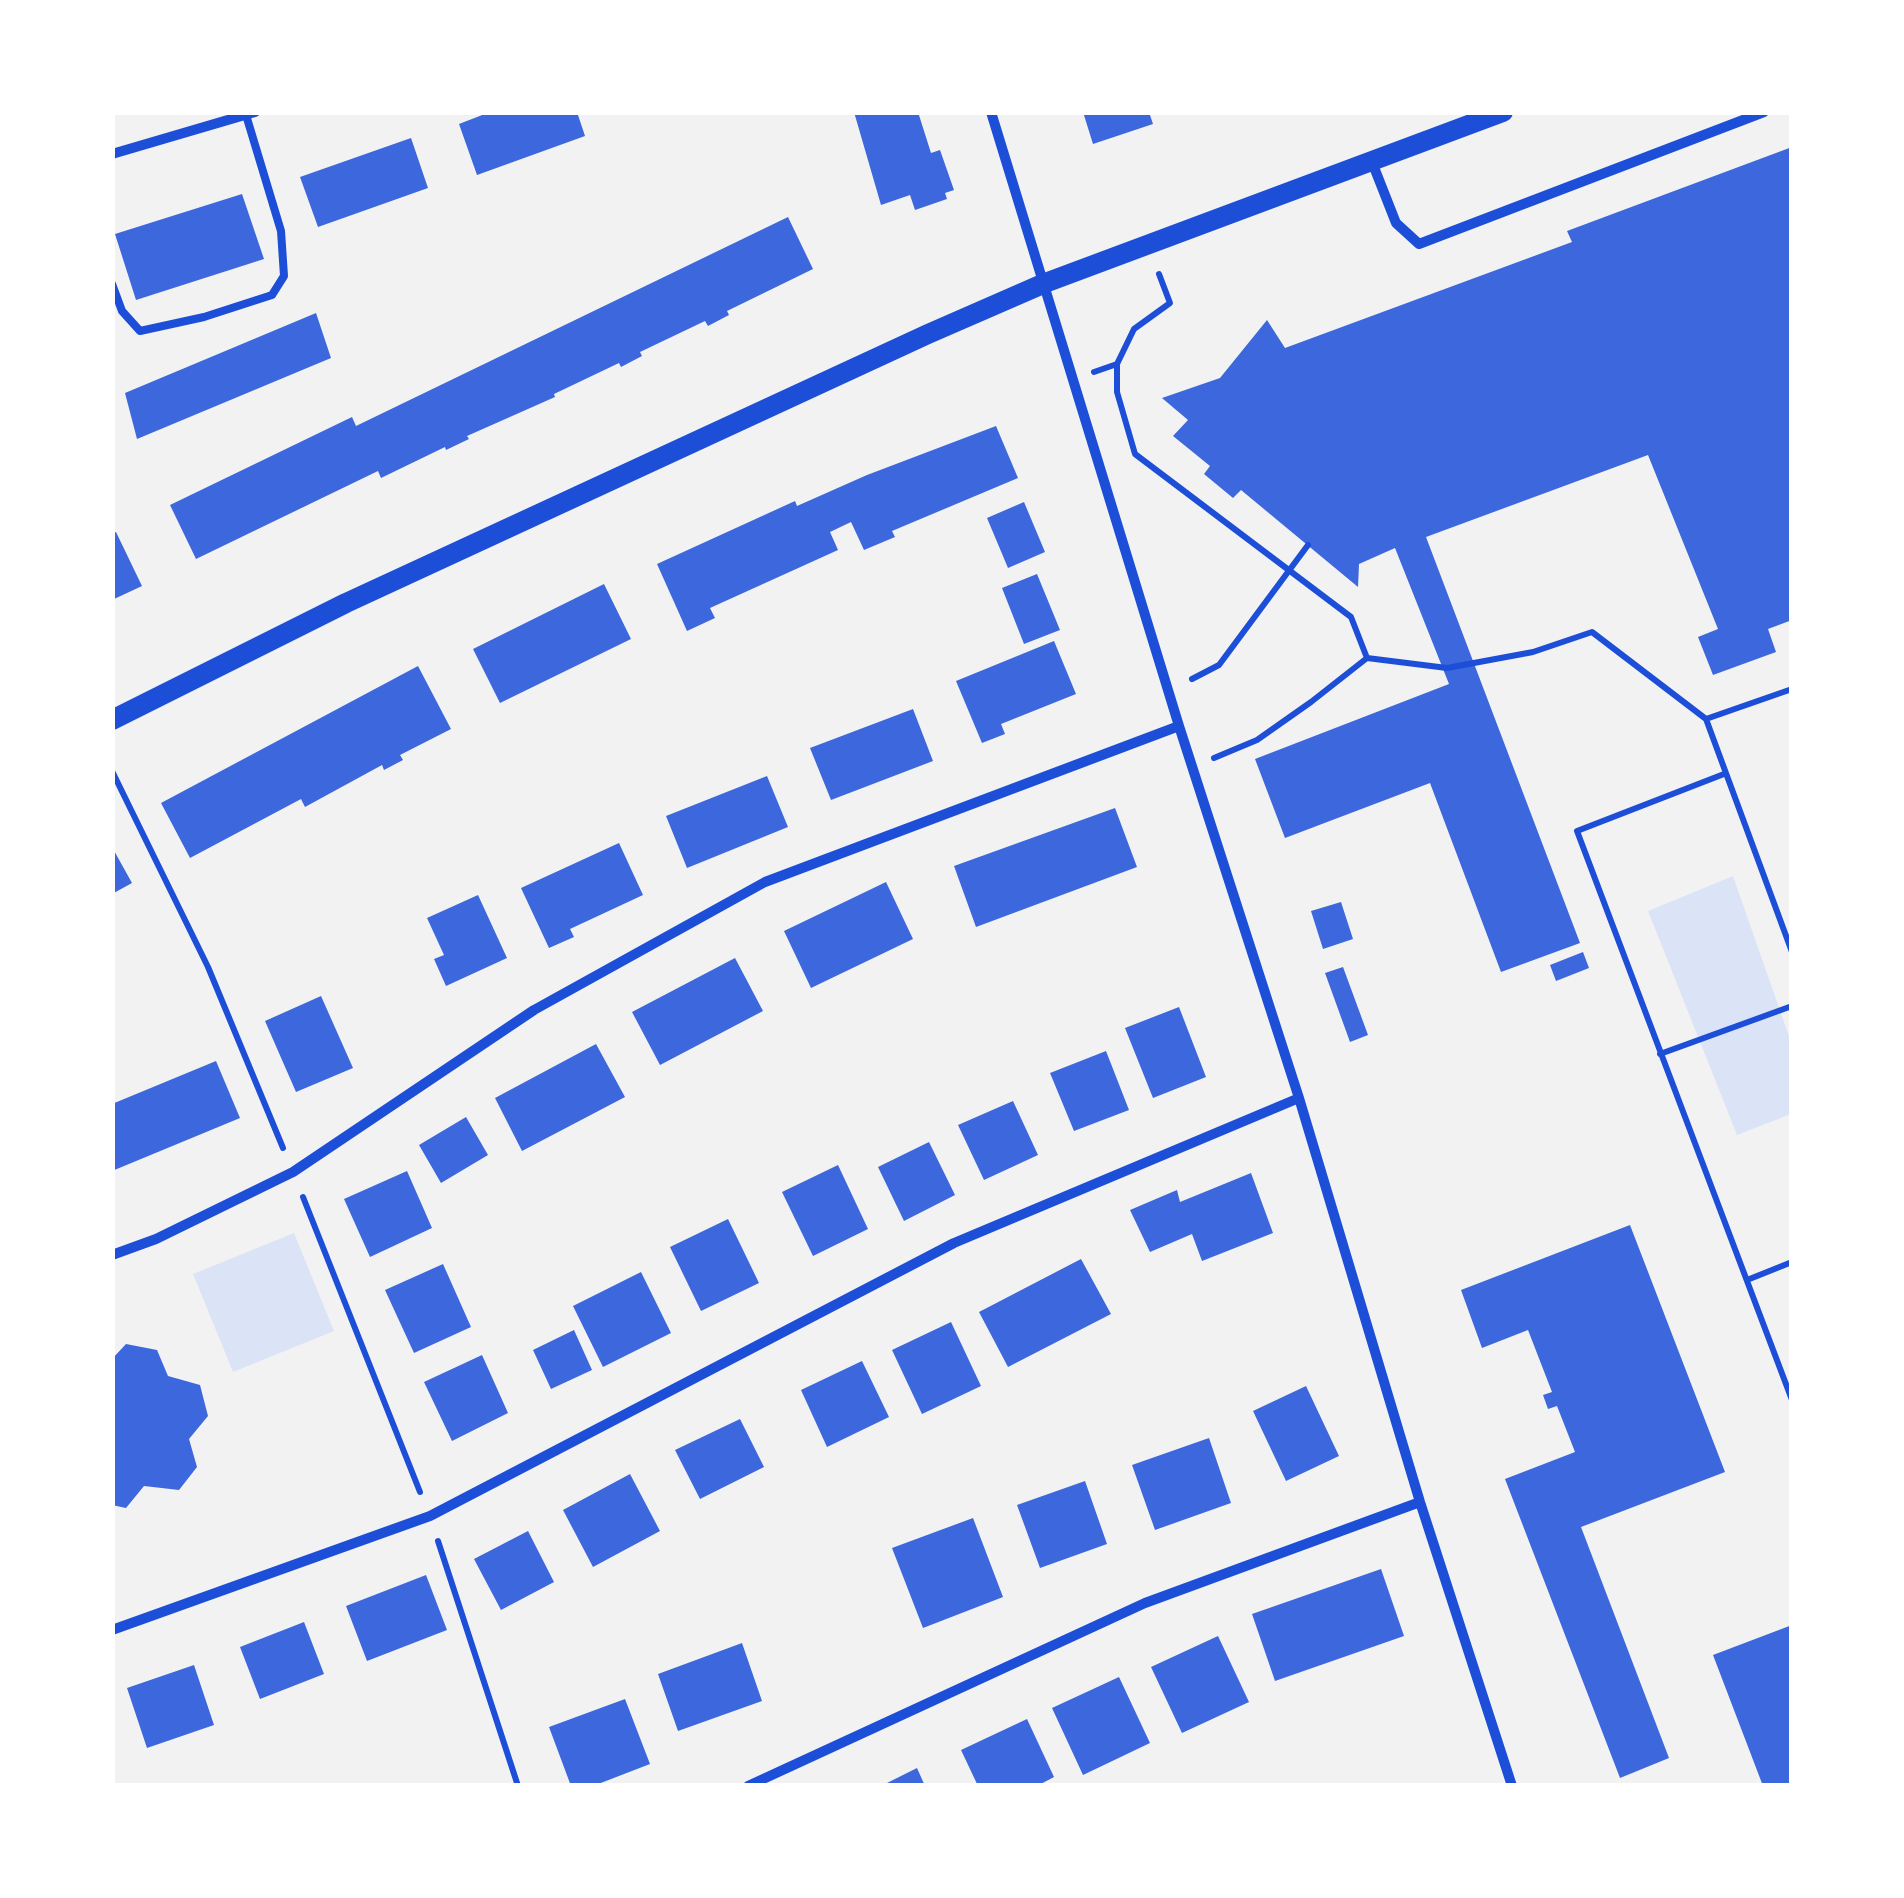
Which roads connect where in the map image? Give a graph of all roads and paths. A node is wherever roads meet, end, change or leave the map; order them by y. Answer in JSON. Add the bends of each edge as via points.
{"nodes":[{"id":1,"x":991,"y":112,"type":"edge"},
{"id":2,"x":1503,"y":112,"type":"edge"},
{"id":3,"x":1764,"y":112,"type":"edge"},
{"id":4,"x":251,"y":114,"type":"edge"},
{"id":5,"x":112,"y":154,"type":"edge"},
{"id":6,"x":1372,"y":162,"type":"junction"},
{"id":7,"x":1148,"y":244,"type":"junction"},
{"id":8,"x":1045,"y":283,"type":"junction"},
{"id":9,"x":112,"y":284,"type":"edge"},
{"id":10,"x":1308,"y":545,"type":"dead end"},
{"id":11,"x":1289,"y":569,"type":"junction"},
{"id":12,"x":1367,"y":658,"type":"junction"},
{"id":13,"x":1792,"y":689,"type":"edge"},
{"id":14,"x":1168,"y":691,"type":"junction"},
{"id":15,"x":1706,"y":719,"type":"junction"},
{"id":16,"x":112,"y":720,"type":"edge"},
{"id":17,"x":1178,"y":726,"type":"junction"},
{"id":18,"x":1192,"y":767,"type":"junction"},
{"id":19,"x":112,"y":772,"type":"edge"},
{"id":20,"x":1724,"y":774,"type":"junction"},
{"id":21,"x":1792,"y":952,"type":"edge"},
{"id":22,"x":1792,"y":1006,"type":"edge"},
{"id":23,"x":1660,"y":1054,"type":"junction"},
{"id":24,"x":1299,"y":1098,"type":"junction"},
{"id":25,"x":293,"y":1172,"type":"junction"},
{"id":26,"x":112,"y":1255,"type":"edge"},
{"id":27,"x":1792,"y":1262,"type":"edge"},
{"id":28,"x":1746,"y":1280,"type":"junction"},
{"id":29,"x":1792,"y":1400,"type":"edge"},
{"id":30,"x":1420,"y":1502,"type":"junction"},
{"id":31,"x":430,"y":1516,"type":"junction"},
{"id":32,"x":112,"y":1630,"type":"edge"},
{"id":33,"x":518,"y":1786,"type":"edge"},
{"id":34,"x":748,"y":1786,"type":"edge"},
{"id":35,"x":1512,"y":1786,"type":"edge"}],
"edges":[{"from":1,"to":8,"type":"street"},
{"from":2,"to":6,"type":"main road"},
{"from":3,"to":6,"type":"street","via":[[1419,244],[1396,223]]},
{"from":4,"to":5,"type":"street"},
{"from":4,"to":9,"type":"lane","via":[[281,230],[284,276],[272,295],[140,331],[122,311]]},
{"from":6,"to":7,"type":"main road"},
{"from":7,"to":8,"type":"main road"},
{"from":7,"to":11,"type":"path","via":[[1170,303],[1134,329],[1116,364],[1135,454]]},
{"from":8,"to":14,"type":"street"},
{"from":8,"to":16,"type":"main road","via":[[363,596]]},
{"from":10,"to":11,"type":"path"},
{"from":11,"to":12,"type":"path","via":[[1351,617]]},
{"from":11,"to":14,"type":"path","via":[[1219,665]]},
{"from":12,"to":15,"type":"path","via":[[1447,668],[1533,652],[1592,632]]},
{"from":12,"to":18,"type":"path","via":[[1257,740]]},
{"from":13,"to":15,"type":"path"},
{"from":14,"to":17,"type":"street"},
{"from":15,"to":20,"type":"path"},
{"from":17,"to":18,"type":"street"},
{"from":17,"to":25,"type":"street","via":[[765,882],[534,1010]]},
{"from":18,"to":24,"type":"street"},
{"from":19,"to":25,"type":"path","via":[[208,967]]},
{"from":20,"to":21,"type":"path"},
{"from":20,"to":23,"type":"path","via":[[1577,830]]},
{"from":22,"to":23,"type":"path"},
{"from":23,"to":28,"type":"path"},
{"from":24,"to":30,"type":"street"},
{"from":24,"to":31,"type":"street","via":[[954,1244]]},
{"from":25,"to":26,"type":"street"},
{"from":25,"to":31,"type":"path"},
{"from":27,"to":28,"type":"path"},
{"from":28,"to":29,"type":"path"},
{"from":30,"to":34,"type":"street","via":[[1145,1603]]},
{"from":30,"to":35,"type":"street"},
{"from":31,"to":32,"type":"street"},
{"from":31,"to":33,"type":"path"}]}
